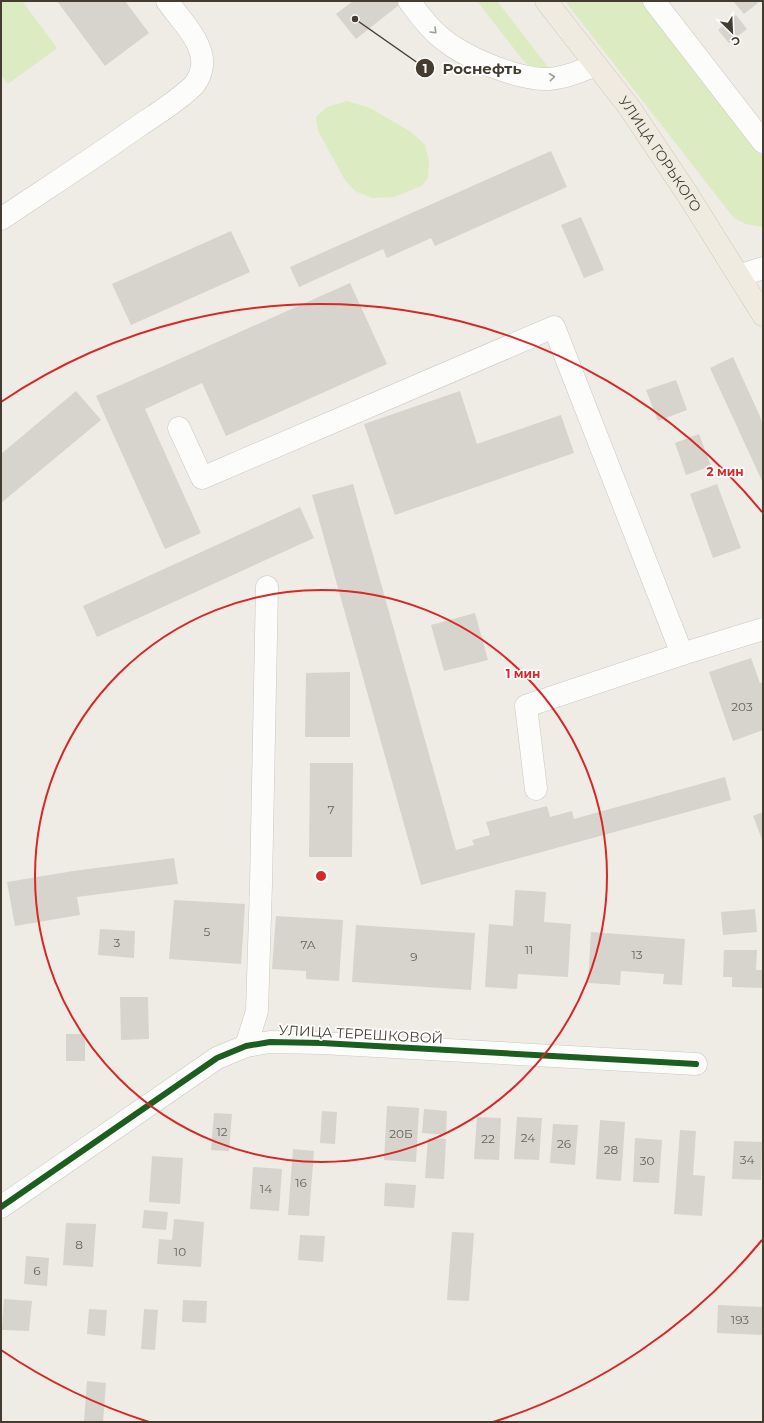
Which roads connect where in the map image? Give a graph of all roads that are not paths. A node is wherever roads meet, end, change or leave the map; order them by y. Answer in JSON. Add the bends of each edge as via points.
{"nodes":[{"id":1,"x":166,"y":1,"type":"edge"},
{"id":2,"x":409,"y":1,"type":"edge"},
{"id":3,"x":546,"y":1,"type":"edge"},
{"id":4,"x":654,"y":1,"type":"edge"},
{"id":5,"x":596,"y":65,"type":"junction"},
{"id":6,"x":763,"y":142,"type":"edge"},
{"id":7,"x":1,"y":219,"type":"edge"},
{"id":8,"x":763,"y":268,"type":"edge"},
{"id":9,"x":739,"y":276,"type":"junction"},
{"id":10,"x":763,"y":315,"type":"edge"},
{"id":11,"x":179,"y":428,"type":"dead end"},
{"id":12,"x":267,"y":587,"type":"dead end"},
{"id":13,"x":763,"y":629,"type":"edge"},
{"id":14,"x":682,"y":654,"type":"junction"},
{"id":15,"x":536,"y":789,"type":"dead end"},
{"id":16,"x":246,"y":1046,"type":"junction"},
{"id":17,"x":696,"y":1064,"type":"dead end"},
{"id":18,"x":1,"y":1207,"type":"edge"}],
"edges":[{"from":1,"to":7,"type":"street","via":[[195,39],[201,52],[202,65],[195,84],[131,132]]},
{"from":2,"to":5,"type":"street","one_way":true,"via":[[439,37],[472,58],[495,67],[525,76],[549,78],[571,74]]},
{"from":3,"to":5,"type":"main road","name":"УЛИЦА ГОРЬКОГО"},
{"from":4,"to":6,"type":"street"},
{"from":5,"to":9,"type":"main road","name":"УЛИЦА ГОРЬКОГО","via":[[629,107]]},
{"from":8,"to":9,"type":"street"},
{"from":9,"to":10,"type":"main road","name":"УЛИЦА ГОРЬКОГО"},
{"from":11,"to":14,"type":"street","via":[[202,478],[554,328]]},
{"from":12,"to":16,"type":"street","via":[[257,1011]]},
{"from":13,"to":14,"type":"street"},
{"from":14,"to":15,"type":"street","via":[[526,706]]},
{"from":16,"to":17,"type":"street","name":"УЛИЦА ТЕРЕШКОВОЙ","via":[[270,1042],[322,1043]]},
{"from":16,"to":18,"type":"street","name":"УЛИЦА ТЕРЕШКОВОЙ","via":[[217,1058]]}]}
